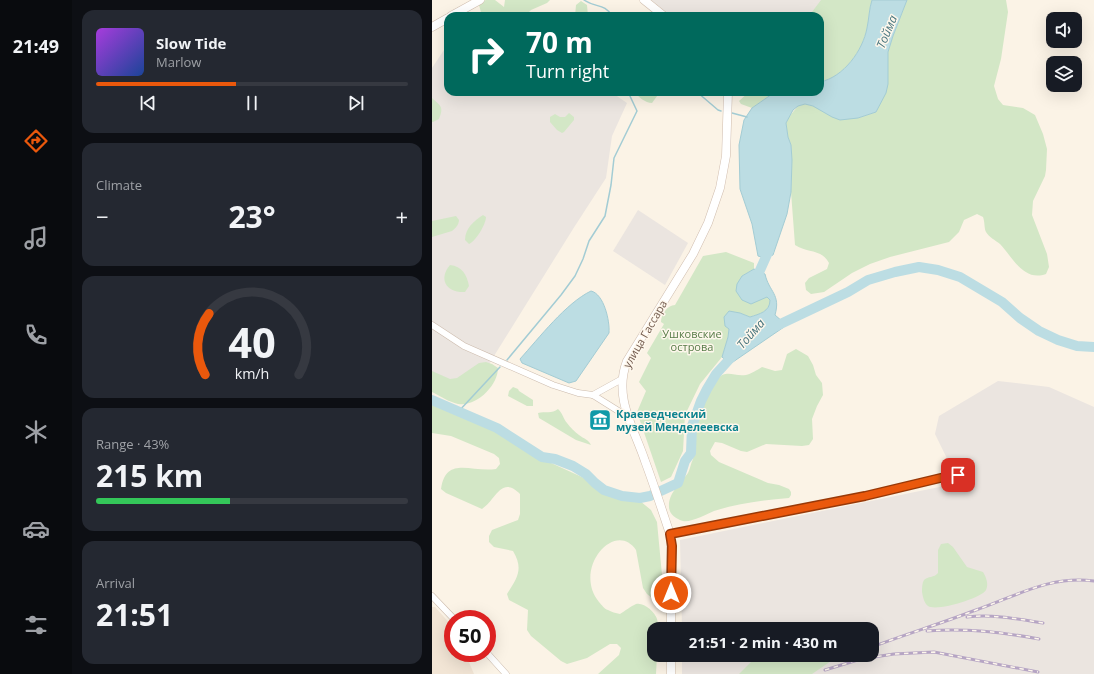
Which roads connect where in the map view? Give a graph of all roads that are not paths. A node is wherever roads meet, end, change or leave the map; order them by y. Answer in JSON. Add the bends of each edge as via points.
{"nodes":[{"id":1,"x":480,"y":0,"type":"edge"},
{"id":2,"x":644,"y":0,"type":"edge"},
{"id":3,"x":458,"y":12,"type":"edge"},
{"id":4,"x":659,"y":12,"type":"edge"},
{"id":5,"x":444,"y":20,"type":"edge"},
{"id":6,"x":432,"y":27,"type":"edge"},
{"id":7,"x":728,"y":96,"type":"edge"},
{"id":8,"x":432,"y":325,"type":"edge"},
{"id":9,"x":622,"y":379,"type":"junction"},
{"id":10,"x":592,"y":395,"type":"junction"},
{"id":11,"x":628,"y":417,"type":"junction"},
{"id":12,"x":970,"y":479,"type":"dead end"},
{"id":13,"x":670,"y":534,"type":"junction"},
{"id":14,"x":432,"y":596,"type":"edge"},
{"id":15,"x":445,"y":610,"type":"edge"},
{"id":16,"x":671,"y":622,"type":"edge"},
{"id":17,"x":495,"y":662,"type":"edge"},
{"id":18,"x":671,"y":662,"type":"edge"},
{"id":19,"x":506,"y":674,"type":"edge"},
{"id":20,"x":671,"y":674,"type":"edge"}],
"edges":[{"from":1,"to":3,"type":"main road"},
{"from":2,"to":4,"type":"main road"},
{"from":5,"to":6,"type":"main road"},
{"from":7,"to":9,"type":"main road","name":"улица Гассара","via":[[726,156],[720,188],[708,223],[693,254],[627,361]]},
{"from":8,"to":10,"type":"street","via":[[464,346],[547,382]]},
{"from":9,"to":10,"type":"street"},
{"from":9,"to":11,"type":"main road","name":"улица Гассара","via":[[622,397]]},
{"from":10,"to":11,"type":"street"},
{"from":11,"to":13,"type":"main road","name":"улица Гассара"},
{"from":12,"to":13,"type":"street","via":[[953,475],[865,496]]},
{"from":13,"to":16,"type":"main road","name":"улица Гассара"},
{"from":14,"to":15,"type":"street"},
{"from":17,"to":19,"type":"street"},
{"from":18,"to":20,"type":"main road"}]}
